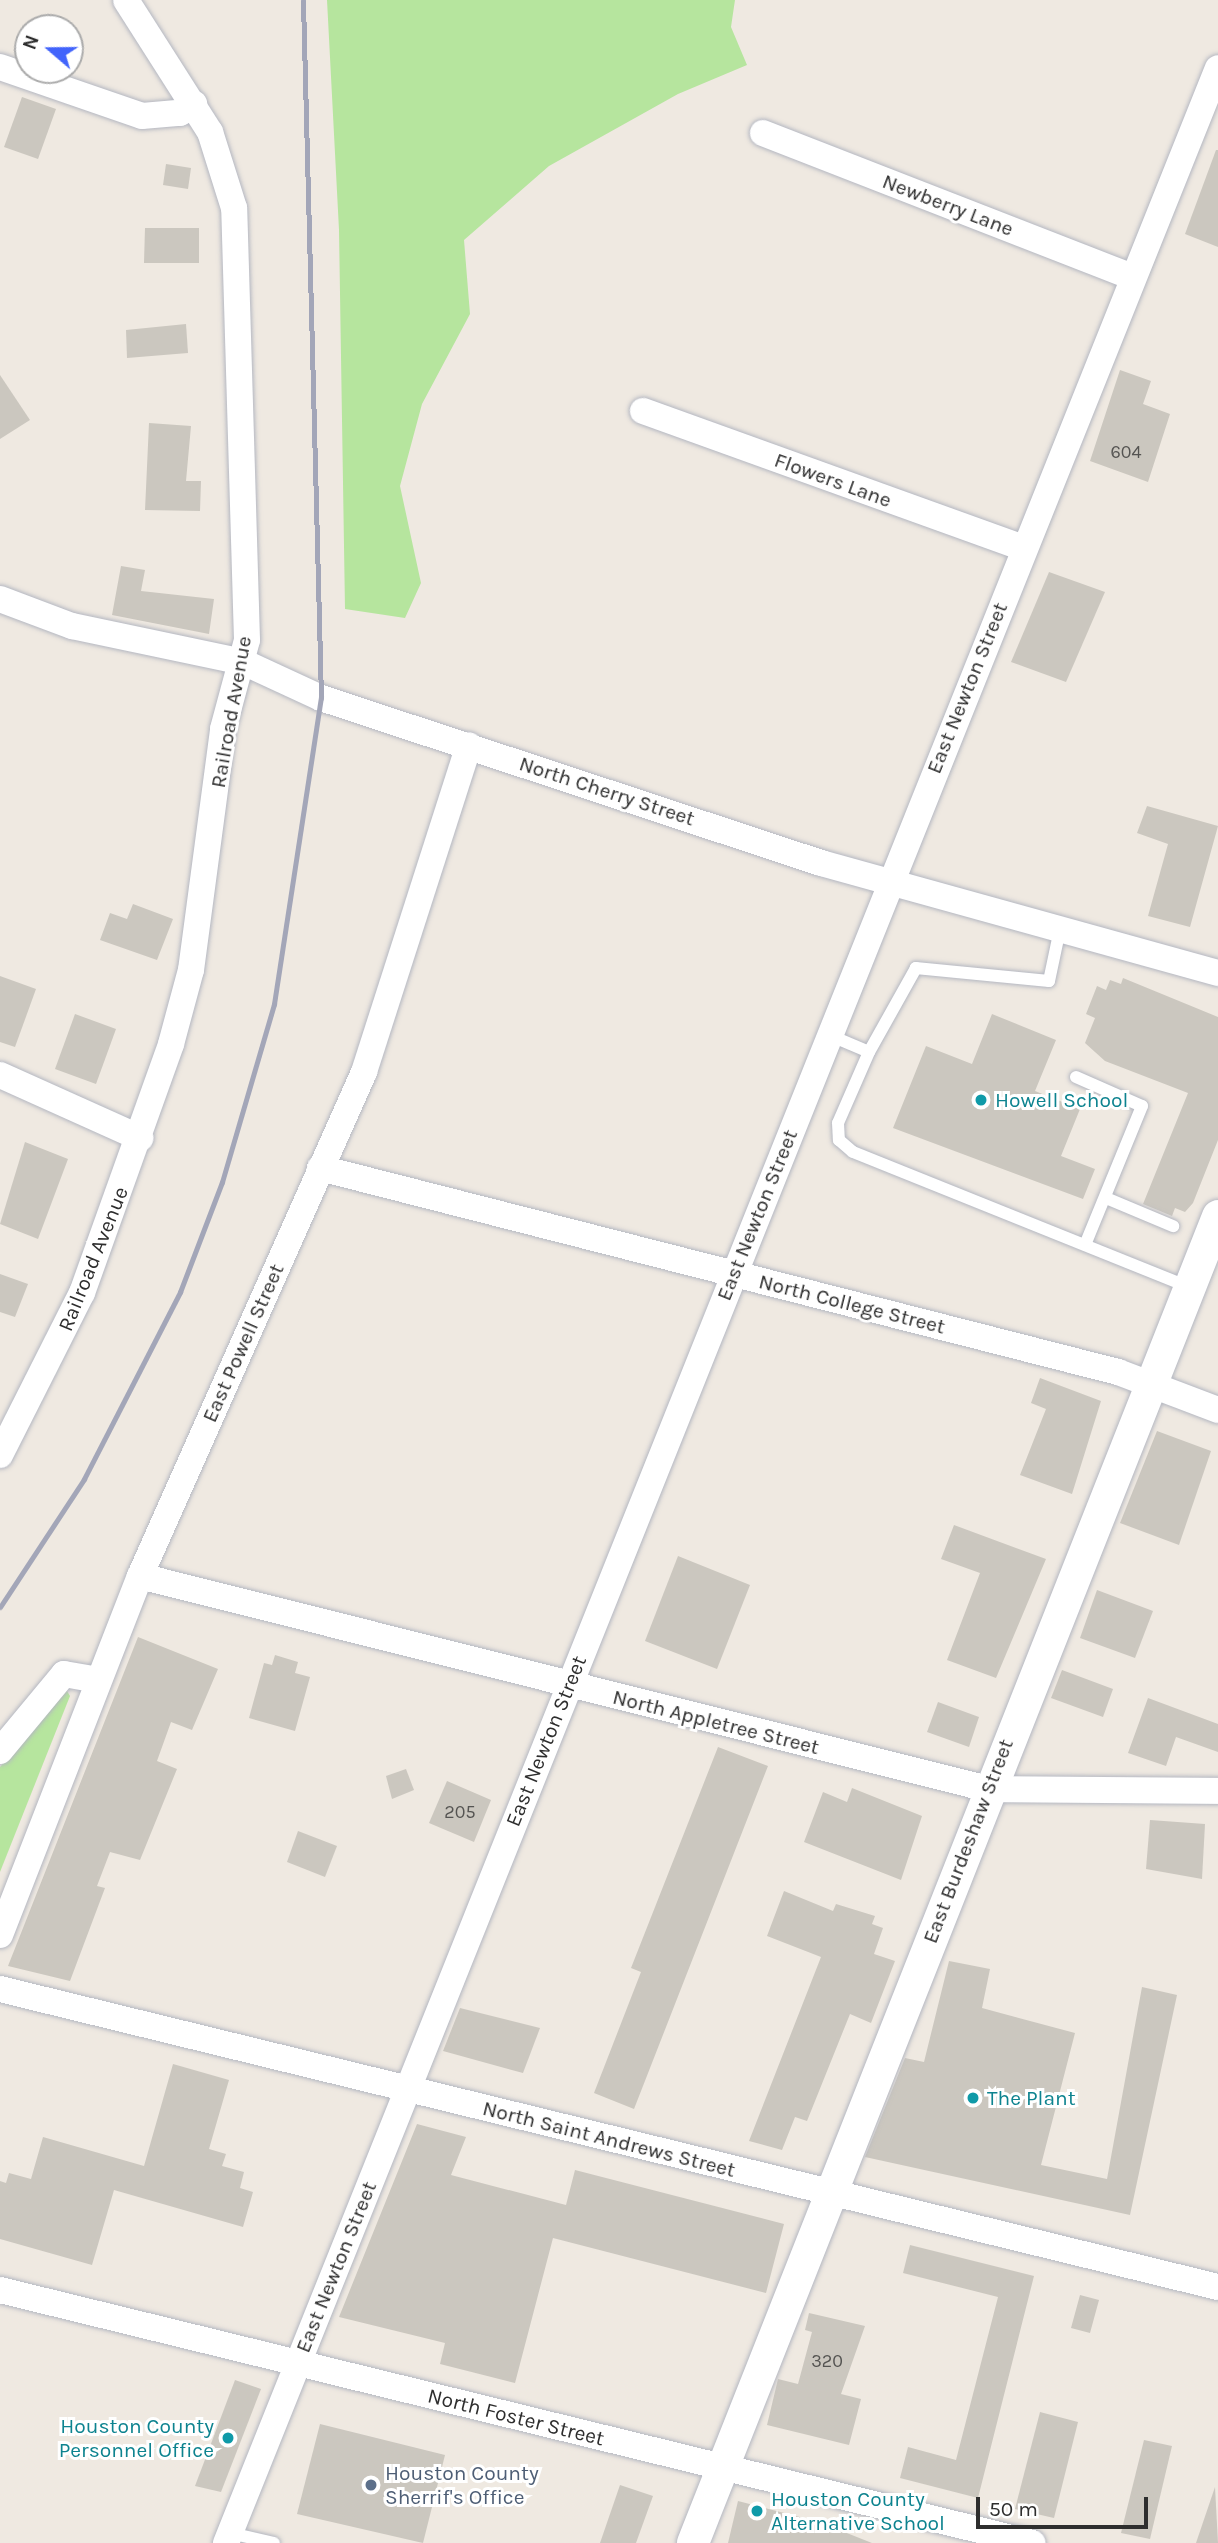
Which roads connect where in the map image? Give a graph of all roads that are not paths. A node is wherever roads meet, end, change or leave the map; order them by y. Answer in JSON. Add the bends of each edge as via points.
{"nodes":[{"id":1,"x":126,"y":0,"type":"edge"},
{"id":2,"x":0,"y":67,"type":"edge"},
{"id":3,"x":1218,"y":68,"type":"edge"},
{"id":4,"x":194,"y":104,"type":"junction"},
{"id":5,"x":763,"y":133,"type":"dead end"},
{"id":6,"x":1133,"y":277,"type":"junction"},
{"id":7,"x":643,"y":411,"type":"dead end"},
{"id":8,"x":1023,"y":548,"type":"junction"},
{"id":9,"x":0,"y":599,"type":"edge"},
{"id":10,"x":243,"y":662,"type":"junction"},
{"id":11,"x":469,"y":745,"type":"junction"},
{"id":12,"x":889,"y":883,"type":"junction"},
{"id":13,"x":1060,"y":929,"type":"junction"},
{"id":14,"x":1218,"y":973,"type":"edge"},
{"id":15,"x":829,"y":1035,"type":"junction"},
{"id":16,"x":869,"y":1052,"type":"junction"},
{"id":17,"x":0,"y":1075,"type":"edge"},
{"id":18,"x":1076,"y":1077,"type":"dead end"},
{"id":19,"x":140,"y":1138,"type":"junction"},
{"id":20,"x":320,"y":1168,"type":"junction"},
{"id":21,"x":1106,"y":1198,"type":"junction"},
{"id":22,"x":1218,"y":1216,"type":"edge"},
{"id":23,"x":1173,"y":1226,"type":"dead end"},
{"id":24,"x":1085,"y":1245,"type":"junction"},
{"id":25,"x":733,"y":1273,"type":"junction"},
{"id":26,"x":1189,"y":1287,"type":"junction"},
{"id":27,"x":1151,"y":1383,"type":"junction"},
{"id":28,"x":1218,"y":1409,"type":"edge"},
{"id":29,"x":0,"y":1455,"type":"edge"},
{"id":30,"x":140,"y":1576,"type":"junction"},
{"id":31,"x":97,"y":1680,"type":"junction"},
{"id":32,"x":569,"y":1684,"type":"junction"},
{"id":33,"x":0,"y":1751,"type":"edge"},
{"id":34,"x":988,"y":1789,"type":"junction"},
{"id":35,"x":1218,"y":1791,"type":"edge"},
{"id":36,"x":0,"y":1936,"type":"edge"},
{"id":37,"x":0,"y":1989,"type":"edge"},
{"id":38,"x":407,"y":2090,"type":"junction"},
{"id":39,"x":830,"y":2193,"type":"junction"},
{"id":40,"x":1218,"y":2287,"type":"edge"},
{"id":41,"x":0,"y":2290,"type":"edge"},
{"id":42,"x":298,"y":2362,"type":"junction"},
{"id":43,"x":722,"y":2468,"type":"junction"},
{"id":44,"x":228,"y":2538,"type":"edge"},
{"id":45,"x":274,"y":2543,"type":"edge"},
{"id":46,"x":693,"y":2543,"type":"edge"},
{"id":47,"x":1032,"y":2543,"type":"edge"}],
"edges":[{"from":1,"to":4,"type":"street","name":"Railroad Avenue"},
{"from":2,"to":4,"type":"street","via":[[142,116],[180,113]]},
{"from":3,"to":6,"type":"street","name":"East Newton Street"},
{"from":4,"to":10,"type":"street","name":"Railroad Avenue","via":[[226,169],[240,248]]},
{"from":5,"to":6,"type":"street","name":"Newberry Lane"},
{"from":6,"to":8,"type":"street","name":"East Newton Street"},
{"from":7,"to":8,"type":"street","name":"Flowers Lane"},
{"from":8,"to":12,"type":"street","name":"East Newton Street"},
{"from":9,"to":10,"type":"street","name":"North Cherry Street","via":[[105,634]]},
{"from":10,"to":11,"type":"street","name":"North Cherry Street","via":[[321,698]]},
{"from":10,"to":19,"type":"street","name":"Railroad Avenue","via":[[223,729],[191,970]]},
{"from":11,"to":12,"type":"street","name":"North Cherry Street"},
{"from":11,"to":20,"type":"street","name":"East Powell Street","via":[[381,1025]]},
{"from":12,"to":13,"type":"street","name":"North Cherry Street"},
{"from":12,"to":15,"type":"street","name":"East Newton Street"},
{"from":13,"to":14,"type":"street","name":"North Cherry Street"},
{"from":13,"to":16,"type":"lane","via":[[1049,981],[933,965],[916,968]]},
{"from":15,"to":16,"type":"lane"},
{"from":15,"to":25,"type":"street","name":"East Newton Street"},
{"from":16,"to":24,"type":"lane","via":[[838,1123],[839,1140],[853,1152]]},
{"from":17,"to":19,"type":"street"},
{"from":18,"to":21,"type":"lane","via":[[1142,1107]]},
{"from":19,"to":29,"type":"street","name":"Railroad Avenue","via":[[82,1293]]},
{"from":20,"to":25,"type":"street","name":"North College Street"},
{"from":20,"to":30,"type":"street","name":"East Powell Street"},
{"from":21,"to":23,"type":"lane"},
{"from":21,"to":24,"type":"lane"},
{"from":22,"to":26,"type":"street","name":"East Burdeshaw Street"},
{"from":24,"to":26,"type":"lane"},
{"from":25,"to":27,"type":"street","name":"North College Street"},
{"from":25,"to":32,"type":"street","name":"East Newton Street"},
{"from":26,"to":27,"type":"street","name":"East Burdeshaw Street"},
{"from":27,"to":28,"type":"street","name":"North College Street"},
{"from":27,"to":34,"type":"street","name":"East Burdeshaw Street"},
{"from":30,"to":31,"type":"street","name":"East Powell Street"},
{"from":30,"to":32,"type":"street","name":"North Appletree Street"},
{"from":31,"to":33,"type":"street","via":[[64,1674]]},
{"from":31,"to":36,"type":"street","name":"East Powell Street"},
{"from":32,"to":34,"type":"street","name":"North Appletree Street"},
{"from":32,"to":38,"type":"street","name":"East Newton Street"},
{"from":34,"to":35,"type":"street","name":"North Appletree Street"},
{"from":34,"to":39,"type":"street","name":"East Burdeshaw Street"},
{"from":37,"to":38,"type":"street","name":"North Saint Andrews Street"},
{"from":38,"to":39,"type":"street","name":"North Saint Andrews Street"},
{"from":38,"to":42,"type":"street","name":"East Newton Street"},
{"from":39,"to":40,"type":"street","name":"North Saint Andrews Street"},
{"from":39,"to":43,"type":"street","name":"East Burdeshaw Street"},
{"from":41,"to":42,"type":"street","name":"North Foster Street"},
{"from":42,"to":43,"type":"street","name":"North Foster Street"},
{"from":42,"to":44,"type":"street","name":"East Newton Street"},
{"from":43,"to":46,"type":"street","name":"East Burdeshaw Street"},
{"from":43,"to":47,"type":"street","name":"North Foster Street"},
{"from":44,"to":45,"type":"lane"}]}
